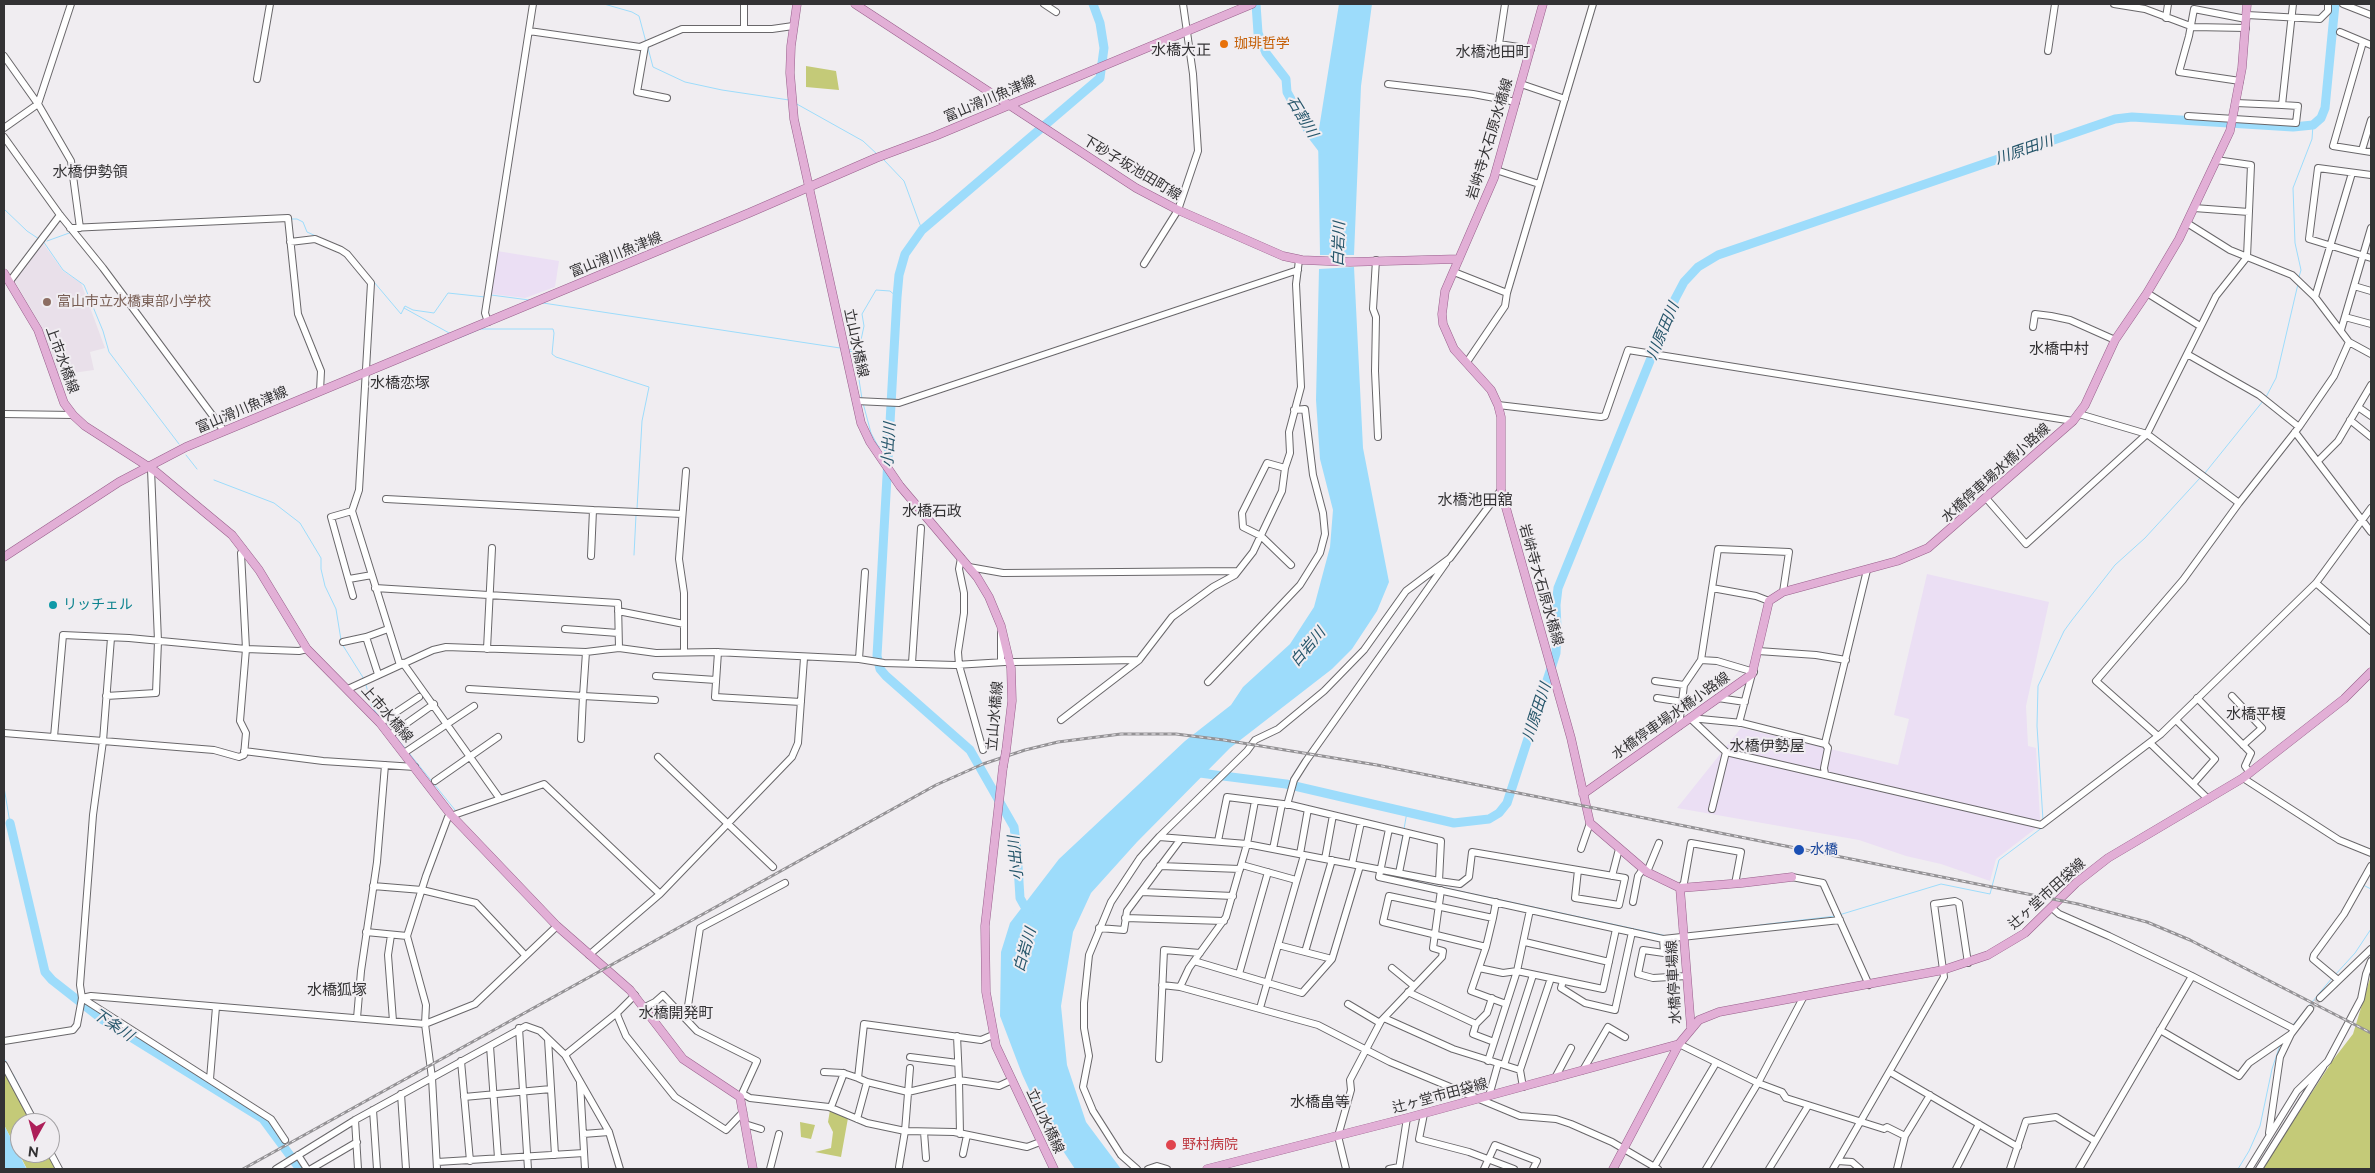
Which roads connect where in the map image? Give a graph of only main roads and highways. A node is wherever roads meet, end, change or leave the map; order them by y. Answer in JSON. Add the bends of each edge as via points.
{"nodes":[{"id":1,"x":797,"y":4,"type":"edge"},
{"id":2,"x":855,"y":4,"type":"edge"},
{"id":3,"x":1252,"y":4,"type":"edge"},
{"id":4,"x":1543,"y":4,"type":"edge"},
{"id":5,"x":2247,"y":4,"type":"edge"},
{"id":6,"x":1008,"y":105,"type":"junction"},
{"id":7,"x":809,"y":188,"type":"junction"},
{"id":8,"x":1459,"y":259,"type":"junction"},
{"id":9,"x":6,"y":277,"type":"edge"},
{"id":10,"x":150,"y":467,"type":"junction"},
{"id":11,"x":4,"y":557,"type":"edge"},
{"id":12,"x":2371,"y":672,"type":"edge"},
{"id":13,"x":1583,"y":794,"type":"junction"},
{"id":14,"x":1792,"y":877,"type":"road end"},
{"id":15,"x":1680,"y":888,"type":"junction"},
{"id":16,"x":1691,"y":1028,"type":"junction"},
{"id":17,"x":1679,"y":1044,"type":"junction"},
{"id":18,"x":753,"y":1169,"type":"edge"},
{"id":19,"x":1054,"y":1169,"type":"edge"},
{"id":20,"x":1207,"y":1169,"type":"edge"},
{"id":21,"x":1613,"y":1169,"type":"edge"}],
"edges":[{"from":1,"to":7,"type":"main road","name":"立山水橋線","via":[[790,73]]},
{"from":2,"to":6,"type":"main road","name":"下砂子坂池田町線"},
{"from":3,"to":6,"type":"main road","name":"富山滑川魚津線"},
{"from":4,"to":8,"type":"main road","name":"岩峅寺大石原水橋線","via":[[1496,170]]},
{"from":5,"to":13,"type":"main road","name":"水橋停車場水橋小路線","via":[[2240,81],[2230,131],[2187,223],[2147,293],[2115,340],[2079,414],[1928,548],[1867,570],[1783,592],[1769,601],[1753,673]]},
{"from":6,"to":7,"type":"main road","name":"富山滑川魚津線"},
{"from":6,"to":8,"type":"main road","name":"下砂子坂池田町線","via":[[1136,188],[1283,256],[1301,260]]},
{"from":7,"to":10,"type":"main road","name":"富山滑川魚津線","via":[[224,431]]},
{"from":7,"to":19,"type":"main road","name":"立山水橋線","bridge":true,"via":[[862,423],[880,458],[900,486],[969,567],[989,597],[1001,626],[1011,668],[1012,701],[985,926],[986,992],[993,1035]]},
{"from":8,"to":13,"type":"main road","name":"岩峅寺大石原水橋線","via":[[1444,298],[1443,324],[1454,349],[1491,390],[1498,405],[1501,417],[1501,490],[1569,729]]},
{"from":9,"to":10,"type":"main road","name":"上市水橋線","via":[[38,330],[64,403],[73,415]]},
{"from":10,"to":11,"type":"main road","name":"富山滑川魚津線","via":[[92,499]]},
{"from":10,"to":18,"type":"main road","name":"上市水橋線","via":[[232,535],[259,570],[307,649],[380,723],[451,816],[557,926],[635,995],[684,1059],[742,1096]]},
{"from":12,"to":16,"type":"main road","name":"辻ヶ堂市田袋線","via":[[2344,699],[2246,775],[2108,858],[2007,945],[1968,964],[1719,1012],[1698,1020]]},
{"from":13,"to":15,"type":"main road","name":"岩峅寺大石原水橋線","via":[[1590,822],[1645,871]]},
{"from":14,"to":15,"type":"main road"},
{"from":15,"to":16,"type":"main road","name":"水橋停車場線"},
{"from":16,"to":17,"type":"main road","name":"水橋停車場線"},
{"from":17,"to":20,"type":"main road","name":"辻ヶ堂市田袋線"},
{"from":17,"to":21,"type":"main road","name":"水橋停車場線"}]}
